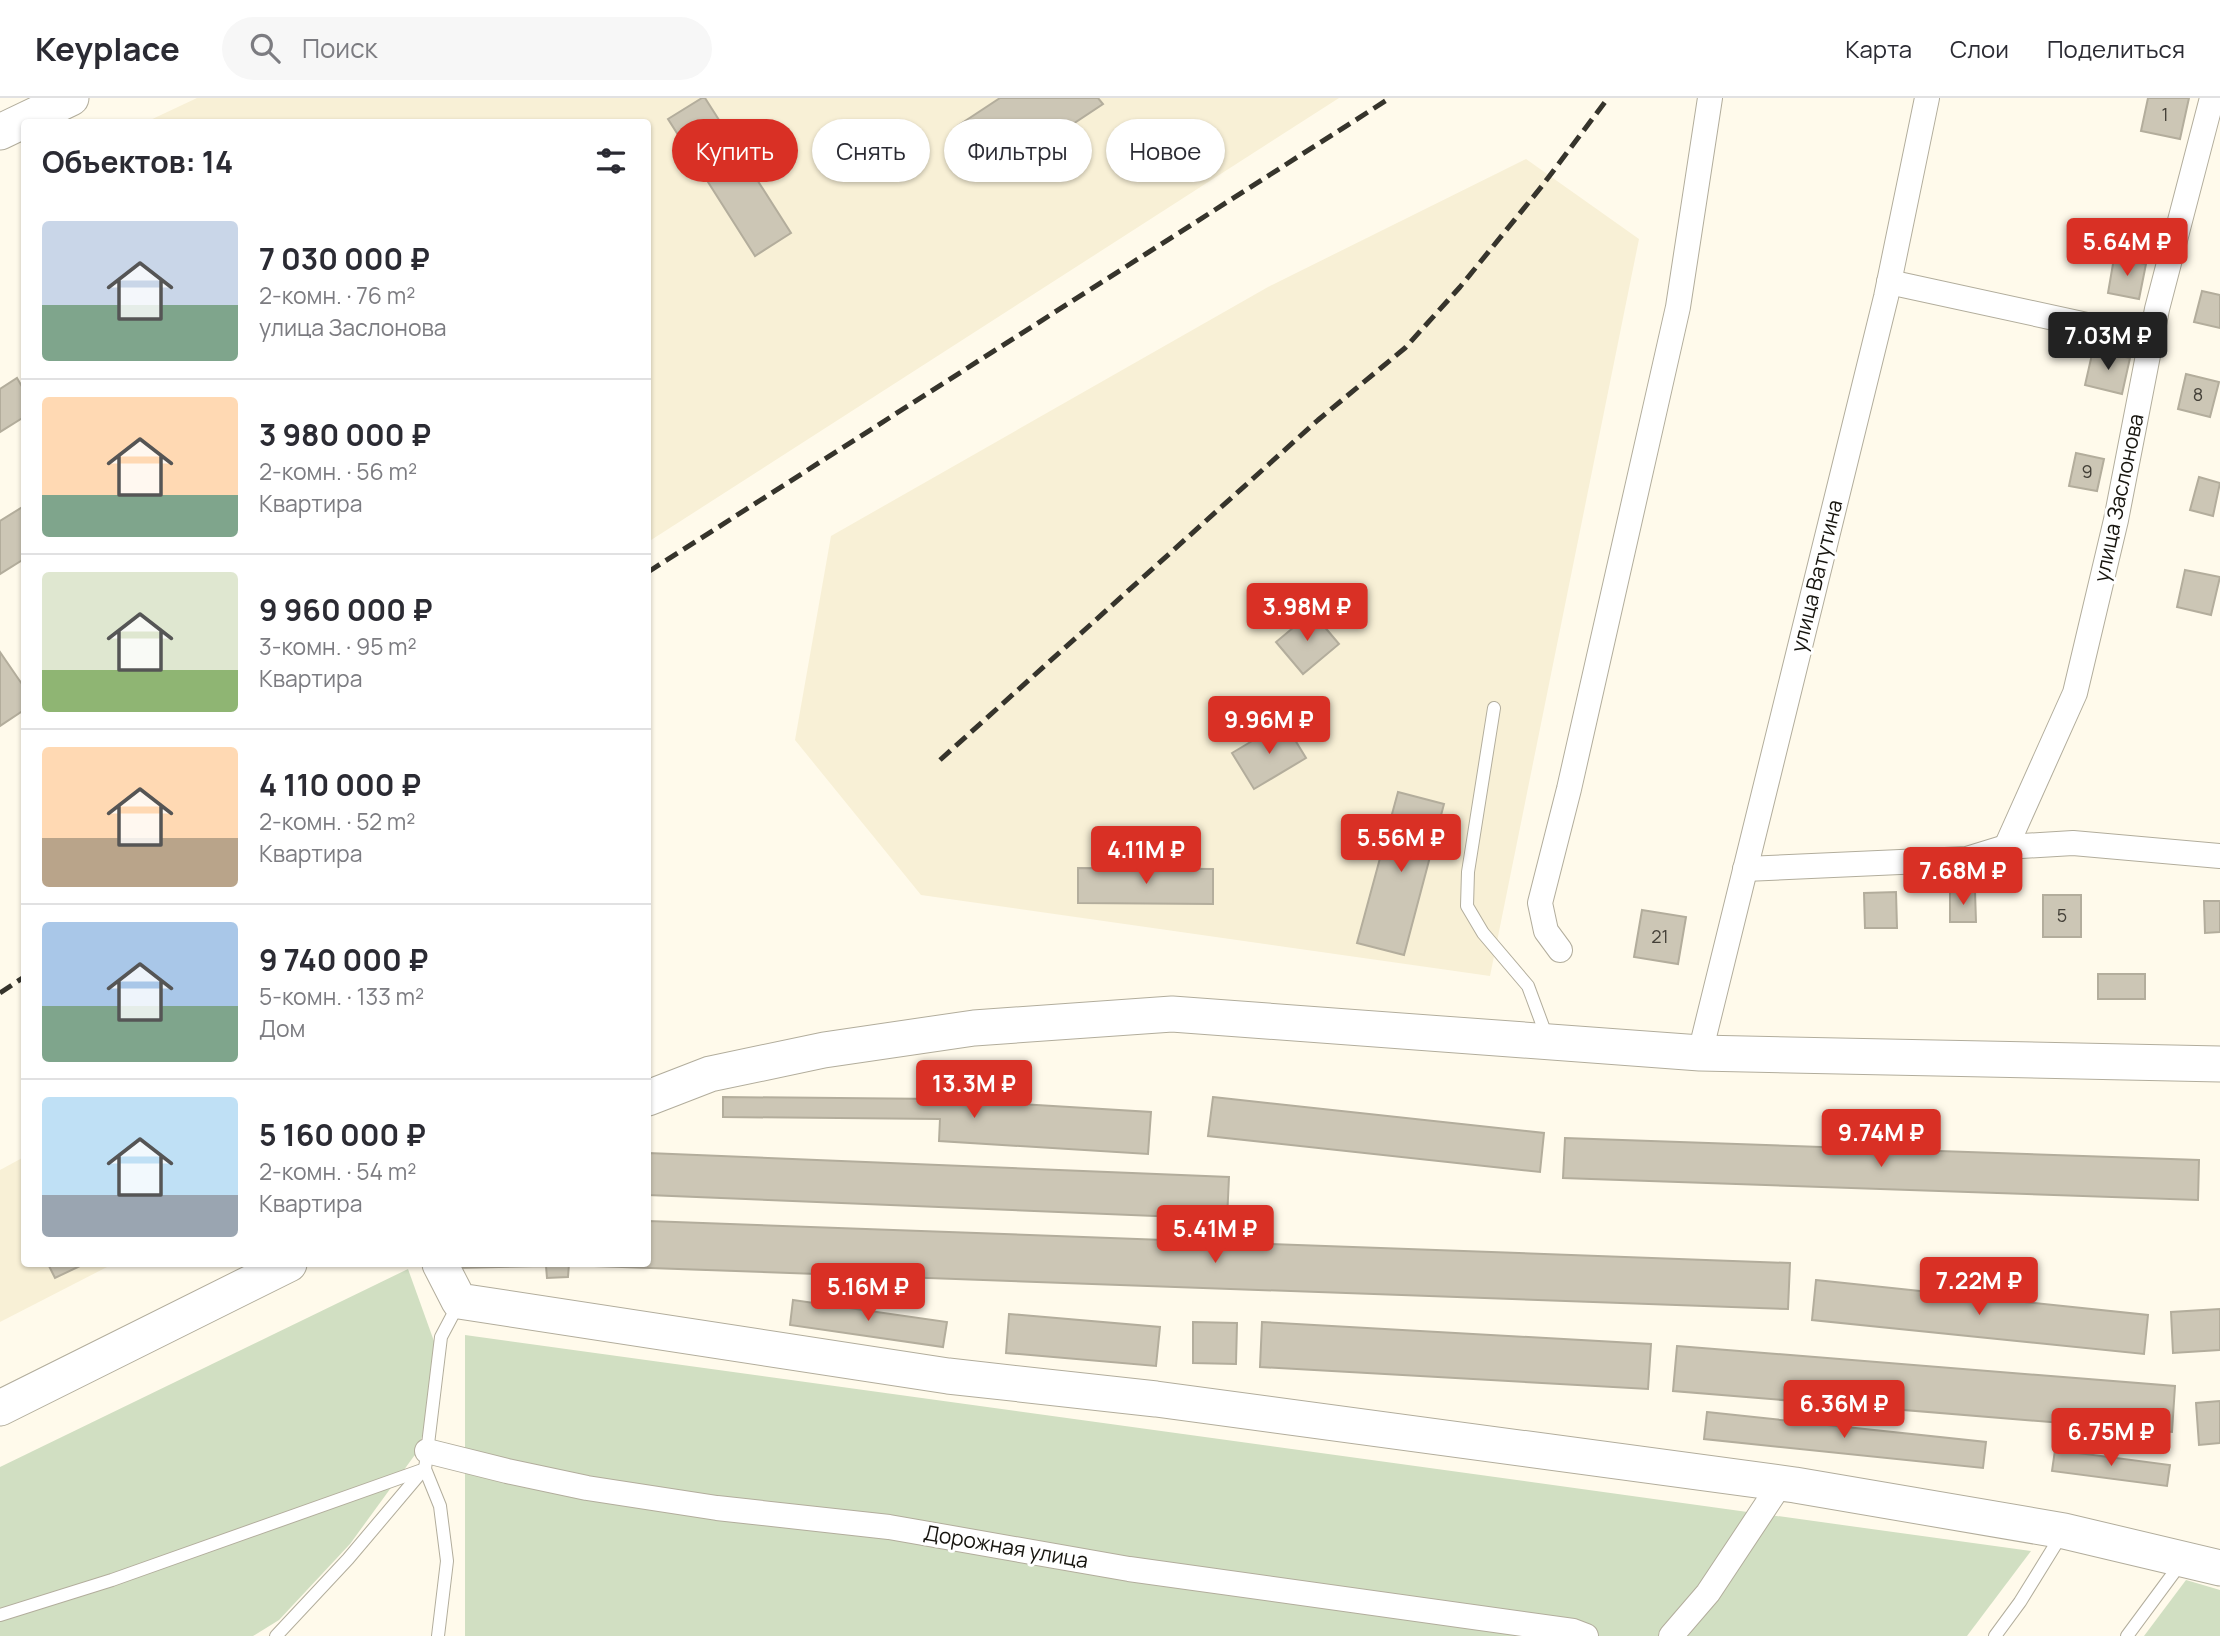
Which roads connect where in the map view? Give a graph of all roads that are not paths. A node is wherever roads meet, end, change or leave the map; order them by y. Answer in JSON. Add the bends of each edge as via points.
{"nodes":[{"id":1,"x":1710,"y":98,"type":"edge"},
{"id":2,"x":1927,"y":98,"type":"edge"},
{"id":3,"x":2212,"y":98,"type":"edge"},
{"id":4,"x":60,"y":108,"type":"edge"},
{"id":5,"x":32,"y":119,"type":"edge"},
{"id":6,"x":21,"y":124,"type":"edge"},
{"id":7,"x":0,"y":132,"type":"edge"},
{"id":8,"x":1889,"y":282,"type":"junction"},
{"id":9,"x":2151,"y":339,"type":"junction"},
{"id":10,"x":1494,"y":708,"type":"dead end"},
{"id":11,"x":2006,"y":847,"type":"junction"},
{"id":12,"x":2220,"y":856,"type":"edge"},
{"id":13,"x":1745,"y":869,"type":"junction"},
{"id":14,"x":1560,"y":950,"type":"dead end"},
{"id":15,"x":1550,"y":1043,"type":"junction"},
{"id":16,"x":1700,"y":1053,"type":"junction"},
{"id":17,"x":2220,"y":1064,"type":"edge"},
{"id":18,"x":651,"y":1097,"type":"edge"},
{"id":19,"x":283,"y":1267,"type":"edge"},
{"id":20,"x":442,"y":1267,"type":"edge"},
{"id":21,"x":459,"y":1301,"type":"junction"},
{"id":22,"x":0,"y":1408,"type":"edge"},
{"id":23,"x":426,"y":1460,"type":"junction"},
{"id":24,"x":1781,"y":1483,"type":"junction"},
{"id":25,"x":2064,"y":1531,"type":"junction"},
{"id":26,"x":2184,"y":1559,"type":"junction"},
{"id":27,"x":2220,"y":1568,"type":"edge"},
{"id":28,"x":0,"y":1615,"type":"edge"},
{"id":29,"x":276,"y":1636,"type":"edge"},
{"id":30,"x":438,"y":1636,"type":"edge"},
{"id":31,"x":1586,"y":1636,"type":"edge"},
{"id":32,"x":1671,"y":1636,"type":"edge"},
{"id":33,"x":1995,"y":1636,"type":"edge"},
{"id":34,"x":2127,"y":1636,"type":"edge"}],
"edges":[{"from":1,"to":14,"type":"street","via":[[1678,307],[1540,903],[1546,931]]},
{"from":2,"to":8,"type":"street","name":"улица Ватутина"},
{"from":3,"to":9,"type":"street","name":"улица Заслонова"},
{"from":4,"to":5,"type":"street"},
{"from":6,"to":7,"type":"street"},
{"from":8,"to":9,"type":"street"},
{"from":8,"to":13,"type":"street","name":"улица Ватутина"},
{"from":9,"to":11,"type":"street","name":"улица Заслонова","via":[[2116,520],[2075,693]]},
{"from":10,"to":15,"type":"lane","via":[[1468,872],[1467,906],[1483,933],[1528,986]]},
{"from":11,"to":12,"type":"street","via":[[2073,843]]},
{"from":11,"to":13,"type":"street","via":[[1968,859]]},
{"from":13,"to":16,"type":"street","name":"улица Ватутина"},
{"from":15,"to":16,"type":"street"},
{"from":15,"to":18,"type":"street","via":[[1172,1014],[974,1028],[824,1051],[710,1074]]},
{"from":16,"to":17,"type":"street"},
{"from":19,"to":22,"type":"street"},
{"from":20,"to":21,"type":"street"},
{"from":21,"to":23,"type":"lane","via":[[441,1337]]},
{"from":21,"to":24,"type":"street","via":[[948,1376],[1156,1399]]},
{"from":23,"to":28,"type":"lane","via":[[112,1580]]},
{"from":23,"to":29,"type":"lane","via":[[348,1559]]},
{"from":23,"to":30,"type":"lane","via":[[440,1506],[447,1561]]},
{"from":23,"to":31,"type":"street","name":"Дорожная улица","via":[[717,1508],[889,1527],[1129,1569]]},
{"from":24,"to":25,"type":"street"},
{"from":24,"to":32,"type":"street","via":[[1708,1593]]},
{"from":25,"to":26,"type":"street"},
{"from":25,"to":33,"type":"lane"},
{"from":26,"to":27,"type":"street"},
{"from":26,"to":34,"type":"lane"}]}
